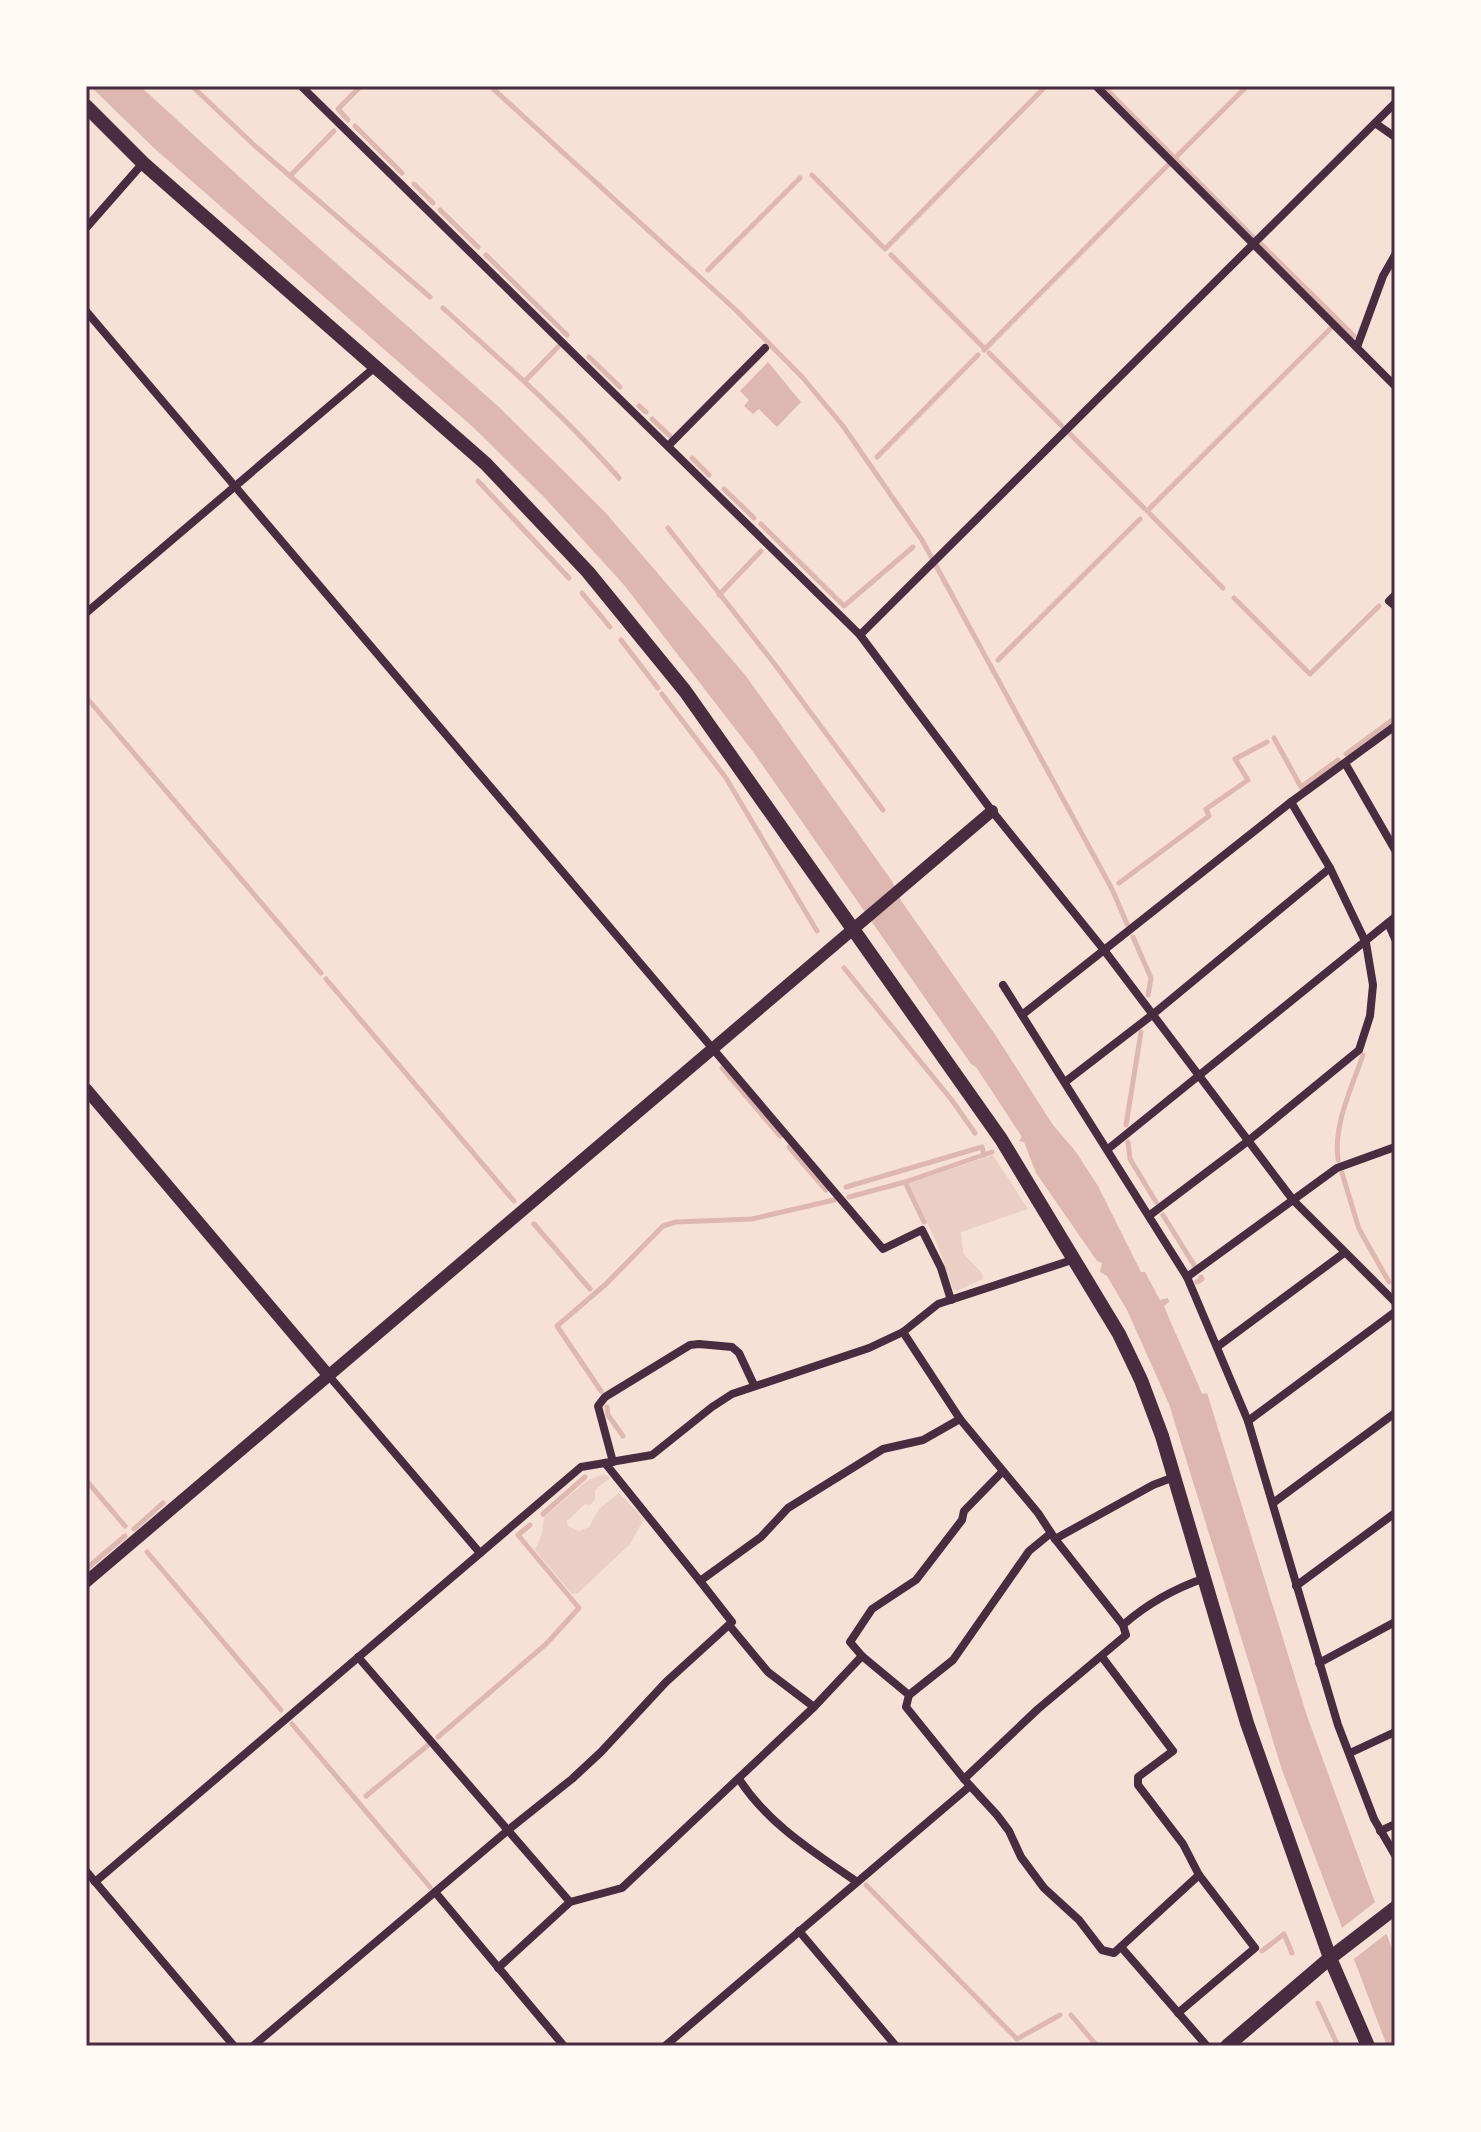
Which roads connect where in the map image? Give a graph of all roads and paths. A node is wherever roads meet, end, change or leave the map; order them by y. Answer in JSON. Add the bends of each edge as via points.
{"nodes":[{"id":1,"x":301,"y":86,"type":"edge"},
{"id":2,"x":1096,"y":86,"type":"edge"},
{"id":3,"x":1395,"y":103,"type":"edge"},
{"id":4,"x":86,"y":106,"type":"edge"},
{"id":5,"x":1375,"y":123,"type":"junction"},
{"id":6,"x":1395,"y":137,"type":"edge"},
{"id":7,"x":143,"y":163,"type":"junction"},
{"id":8,"x":86,"y":228,"type":"edge"},
{"id":9,"x":1254,"y":244,"type":"junction"},
{"id":10,"x":1395,"y":255,"type":"edge"},
{"id":11,"x":86,"y":311,"type":"edge"},
{"id":12,"x":1357,"y":347,"type":"junction"},
{"id":13,"x":765,"y":348,"type":"dead end"},
{"id":14,"x":374,"y":368,"type":"junction"},
{"id":15,"x":1395,"y":386,"type":"edge"},
{"id":16,"x":668,"y":446,"type":"junction"},
{"id":17,"x":235,"y":487,"type":"junction"},
{"id":18,"x":1395,"y":595,"type":"edge"},
{"id":19,"x":1395,"y":606,"type":"edge"},
{"id":20,"x":86,"y":613,"type":"edge"},
{"id":21,"x":860,"y":635,"type":"junction"},
{"id":22,"x":1395,"y":726,"type":"edge"},
{"id":23,"x":1345,"y":763,"type":"junction"},
{"id":24,"x":1291,"y":802,"type":"junction"},
{"id":25,"x":992,"y":811,"type":"junction"},
{"id":26,"x":1395,"y":850,"type":"edge"},
{"id":27,"x":1330,"y":868,"type":"junction"},
{"id":28,"x":1392,"y":920,"type":"edge"},
{"id":29,"x":856,"y":926,"type":"junction"},
{"id":30,"x":1395,"y":939,"type":"edge"},
{"id":31,"x":1366,"y":943,"type":"junction"},
{"id":32,"x":1104,"y":950,"type":"junction"},
{"id":33,"x":1003,"y":985,"type":"dead end"},
{"id":34,"x":1022,"y":1015,"type":"junction"},
{"id":35,"x":1152,"y":1015,"type":"junction"},
{"id":36,"x":713,"y":1048,"type":"junction"},
{"id":37,"x":1199,"y":1077,"type":"junction"},
{"id":38,"x":1065,"y":1082,"type":"junction"},
{"id":39,"x":86,"y":1089,"type":"edge"},
{"id":40,"x":1248,"y":1141,"type":"junction"},
{"id":41,"x":1395,"y":1147,"type":"edge"},
{"id":42,"x":1108,"y":1149,"type":"junction"},
{"id":43,"x":1293,"y":1200,"type":"junction"},
{"id":44,"x":1150,"y":1215,"type":"junction"},
{"id":45,"x":1344,"y":1253,"type":"junction"},
{"id":46,"x":1076,"y":1258,"type":"junction"},
{"id":47,"x":1187,"y":1277,"type":"junction"},
{"id":48,"x":951,"y":1300,"type":"junction"},
{"id":49,"x":1395,"y":1302,"type":"edge"},
{"id":50,"x":1395,"y":1312,"type":"edge"},
{"id":51,"x":903,"y":1332,"type":"junction"},
{"id":52,"x":1217,"y":1347,"type":"junction"},
{"id":53,"x":329,"y":1376,"type":"junction"},
{"id":54,"x":754,"y":1385,"type":"junction"},
{"id":55,"x":1395,"y":1413,"type":"edge"},
{"id":56,"x":960,"y":1419,"type":"junction"},
{"id":57,"x":1248,"y":1421,"type":"junction"},
{"id":58,"x":609,"y":1462,"type":"junction"},
{"id":59,"x":1003,"y":1471,"type":"junction"},
{"id":60,"x":1174,"y":1477,"type":"junction"},
{"id":61,"x":1273,"y":1503,"type":"junction"},
{"id":62,"x":1395,"y":1513,"type":"edge"},
{"id":63,"x":1053,"y":1536,"type":"junction"},
{"id":64,"x":480,"y":1553,"type":"junction"},
{"id":65,"x":1205,"y":1578,"type":"junction"},
{"id":66,"x":700,"y":1581,"type":"junction"},
{"id":67,"x":86,"y":1582,"type":"edge"},
{"id":68,"x":1296,"y":1586,"type":"junction"},
{"id":69,"x":1395,"y":1622,"type":"edge"},
{"id":70,"x":729,"y":1625,"type":"junction"},
{"id":71,"x":1123,"y":1625,"type":"junction"},
{"id":72,"x":862,"y":1656,"type":"junction"},
{"id":73,"x":358,"y":1657,"type":"junction"},
{"id":74,"x":1102,"y":1657,"type":"junction"},
{"id":75,"x":1319,"y":1663,"type":"junction"},
{"id":76,"x":909,"y":1695,"type":"junction"},
{"id":77,"x":814,"y":1707,"type":"junction"},
{"id":78,"x":1395,"y":1732,"type":"edge"},
{"id":79,"x":1350,"y":1753,"type":"junction"},
{"id":80,"x":739,"y":1779,"type":"junction"},
{"id":81,"x":967,"y":1782,"type":"junction"},
{"id":82,"x":1395,"y":1824,"type":"edge"},
{"id":83,"x":507,"y":1831,"type":"junction"},
{"id":84,"x":1380,"y":1831,"type":"junction"},
{"id":85,"x":1395,"y":1855,"type":"edge"},
{"id":86,"x":86,"y":1871,"type":"edge"},
{"id":87,"x":1199,"y":1875,"type":"junction"},
{"id":88,"x":95,"y":1882,"type":"junction"},
{"id":89,"x":857,"y":1882,"type":"junction"},
{"id":90,"x":435,"y":1892,"type":"junction"},
{"id":91,"x":570,"y":1902,"type":"junction"},
{"id":92,"x":1394,"y":1908,"type":"edge"},
{"id":93,"x":799,"y":1931,"type":"junction"},
{"id":94,"x":1121,"y":1947,"type":"junction"},
{"id":95,"x":1330,"y":1958,"type":"junction"},
{"id":96,"x":498,"y":1968,"type":"junction"},
{"id":97,"x":1178,"y":2013,"type":"junction"},
{"id":98,"x":234,"y":2046,"type":"edge"},
{"id":99,"x":253,"y":2046,"type":"edge"},
{"id":100,"x":564,"y":2046,"type":"edge"},
{"id":101,"x":665,"y":2046,"type":"edge"},
{"id":102,"x":896,"y":2046,"type":"edge"},
{"id":103,"x":1207,"y":2046,"type":"edge"},
{"id":104,"x":1227,"y":2046,"type":"edge"},
{"id":105,"x":1368,"y":2046,"type":"edge"}],
"edges":[{"from":1,"to":16,"type":"street"},
{"from":2,"to":9,"type":"street"},
{"from":3,"to":5,"type":"street"},
{"from":4,"to":7,"type":"main road"},
{"from":5,"to":6,"type":"street"},
{"from":5,"to":9,"type":"street"},
{"from":7,"to":8,"type":"street"},
{"from":7,"to":14,"type":"main road"},
{"from":9,"to":12,"type":"street"},
{"from":9,"to":21,"type":"street"},
{"from":10,"to":12,"type":"street"},
{"from":11,"to":17,"type":"street"},
{"from":12,"to":15,"type":"street"},
{"from":13,"to":16,"type":"street"},
{"from":14,"to":17,"type":"street"},
{"from":14,"to":29,"type":"main road","via":[[486,464],[588,572],[685,691]]},
{"from":16,"to":21,"type":"street"},
{"from":17,"to":20,"type":"street"},
{"from":17,"to":36,"type":"street"},
{"from":18,"to":19,"type":"street","via":[[1389,601]]},
{"from":21,"to":25,"type":"street"},
{"from":22,"to":23,"type":"street"},
{"from":23,"to":24,"type":"street"},
{"from":23,"to":26,"type":"street"},
{"from":24,"to":27,"type":"street"},
{"from":24,"to":32,"type":"street"},
{"from":25,"to":29,"type":"street"},
{"from":25,"to":32,"type":"street"},
{"from":27,"to":31,"type":"street"},
{"from":27,"to":35,"type":"street"},
{"from":28,"to":30,"type":"street"},
{"from":28,"to":31,"type":"street"},
{"from":29,"to":36,"type":"street"},
{"from":29,"to":46,"type":"main road"},
{"from":31,"to":37,"type":"street"},
{"from":31,"to":40,"type":"street","via":[[1373,985],[1359,1050]]},
{"from":32,"to":34,"type":"street"},
{"from":32,"to":35,"type":"street"},
{"from":33,"to":34,"type":"street"},
{"from":34,"to":38,"type":"street"},
{"from":35,"to":37,"type":"street"},
{"from":35,"to":38,"type":"street"},
{"from":36,"to":48,"type":"street","via":[[883,1249],[922,1230]]},
{"from":36,"to":53,"type":"street"},
{"from":37,"to":40,"type":"street"},
{"from":37,"to":42,"type":"street"},
{"from":38,"to":42,"type":"street"},
{"from":39,"to":53,"type":"street"},
{"from":40,"to":43,"type":"street"},
{"from":40,"to":44,"type":"street"},
{"from":41,"to":43,"type":"street","via":[[1337,1168]]},
{"from":42,"to":44,"type":"street"},
{"from":43,"to":45,"type":"street"},
{"from":43,"to":47,"type":"street"},
{"from":44,"to":47,"type":"street"},
{"from":45,"to":49,"type":"street"},
{"from":45,"to":52,"type":"street"},
{"from":46,"to":48,"type":"street"},
{"from":46,"to":60,"type":"main road","via":[[1141,1380]]},
{"from":47,"to":52,"type":"street"},
{"from":48,"to":51,"type":"street"},
{"from":50,"to":57,"type":"street"},
{"from":51,"to":54,"type":"street"},
{"from":51,"to":56,"type":"street"},
{"from":52,"to":57,"type":"street"},
{"from":53,"to":64,"type":"street"},
{"from":53,"to":67,"type":"street"},
{"from":54,"to":58,"type":"street","via":[[712,1407],[652,1455]]},
{"from":54,"to":58,"type":"street","via":[[732,1347],[690,1345],[598,1406]]},
{"from":55,"to":61,"type":"street"},
{"from":56,"to":59,"type":"street"},
{"from":56,"to":66,"type":"street","via":[[923,1440],[869,1457],[788,1508],[761,1537]]},
{"from":57,"to":61,"type":"street"},
{"from":58,"to":64,"type":"street","via":[[581,1467]]},
{"from":58,"to":66,"type":"street"},
{"from":59,"to":63,"type":"street"},
{"from":59,"to":72,"type":"street","via":[[964,1511],[916,1580],[872,1609],[850,1642]]},
{"from":60,"to":63,"type":"street"},
{"from":60,"to":65,"type":"main road"},
{"from":61,"to":68,"type":"street"},
{"from":62,"to":68,"type":"street"},
{"from":63,"to":71,"type":"street"},
{"from":63,"to":76,"type":"street","via":[[1029,1551],[953,1660]]},
{"from":64,"to":73,"type":"street"},
{"from":65,"to":71,"type":"street","via":[[1172,1590]]},
{"from":65,"to":95,"type":"main road","via":[[1247,1723]]},
{"from":66,"to":70,"type":"street","via":[[732,1622]]},
{"from":68,"to":75,"type":"street"},
{"from":69,"to":75,"type":"street"},
{"from":70,"to":77,"type":"street","via":[[768,1672]]},
{"from":70,"to":83,"type":"street","via":[[601,1752]]},
{"from":71,"to":74,"type":"street","via":[[1126,1635]]},
{"from":72,"to":76,"type":"street"},
{"from":72,"to":77,"type":"street"},
{"from":73,"to":83,"type":"street"},
{"from":73,"to":88,"type":"street"},
{"from":74,"to":81,"type":"street","via":[[1038,1709]]},
{"from":74,"to":87,"type":"street","via":[[1173,1751],[1138,1777],[1138,1785],[1183,1844]]},
{"from":75,"to":79,"type":"street"},
{"from":76,"to":81,"type":"street","via":[[906,1707]]},
{"from":77,"to":80,"type":"street"},
{"from":78,"to":79,"type":"street"},
{"from":79,"to":84,"type":"street"},
{"from":80,"to":89,"type":"street","via":[[783,1829]]},
{"from":80,"to":91,"type":"street","via":[[622,1888]]},
{"from":81,"to":89,"type":"street"},
{"from":81,"to":94,"type":"street","via":[[1003,1823],[1044,1888],[1102,1950],[1114,1953]]},
{"from":82,"to":84,"type":"street"},
{"from":83,"to":90,"type":"street"},
{"from":83,"to":91,"type":"street"},
{"from":84,"to":85,"type":"street"},
{"from":86,"to":88,"type":"street"},
{"from":87,"to":94,"type":"street"},
{"from":87,"to":97,"type":"street","via":[[1255,1948]]},
{"from":88,"to":98,"type":"street"},
{"from":89,"to":93,"type":"street"},
{"from":90,"to":96,"type":"street"},
{"from":90,"to":99,"type":"street"},
{"from":91,"to":96,"type":"street"},
{"from":92,"to":95,"type":"main road"},
{"from":93,"to":101,"type":"street"},
{"from":93,"to":102,"type":"street"},
{"from":94,"to":97,"type":"street"},
{"from":95,"to":104,"type":"main road"},
{"from":95,"to":105,"type":"main road"},
{"from":96,"to":100,"type":"street"},
{"from":97,"to":103,"type":"street"}]}
